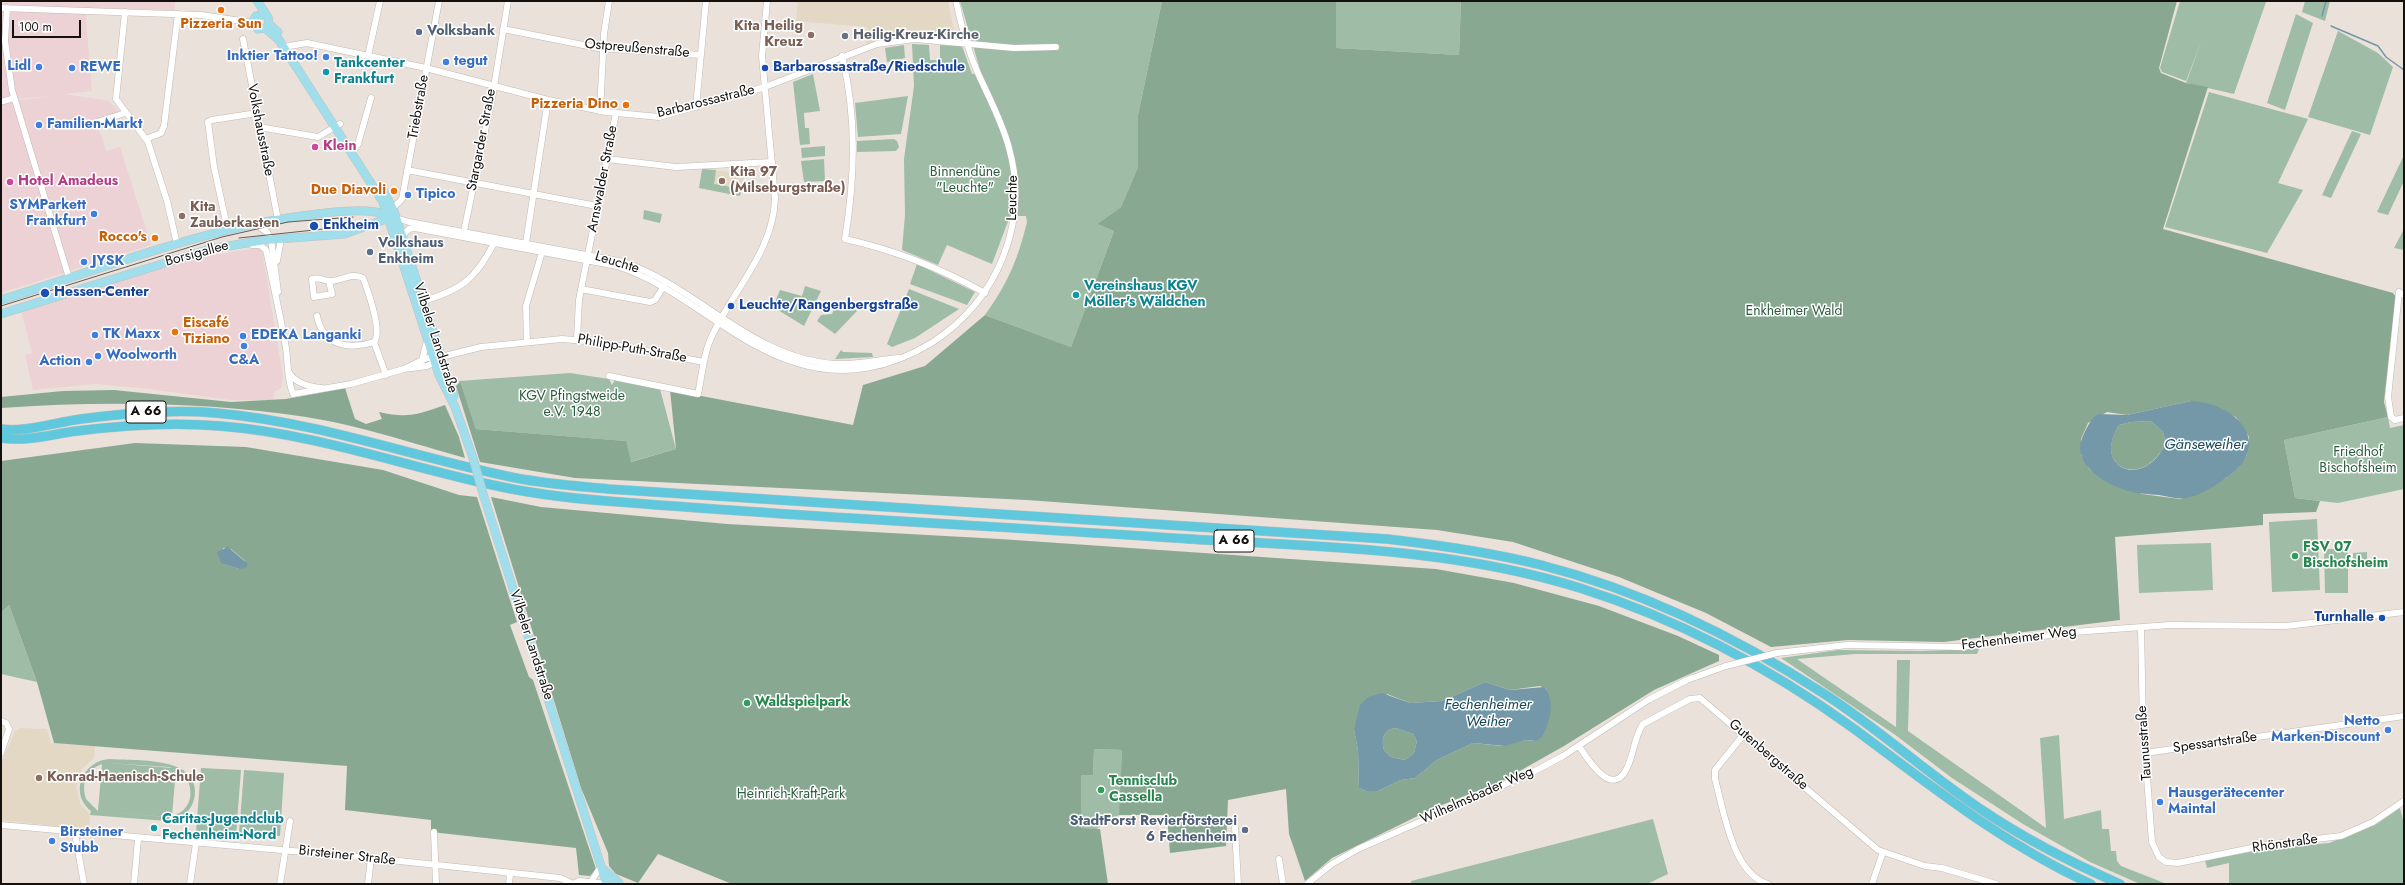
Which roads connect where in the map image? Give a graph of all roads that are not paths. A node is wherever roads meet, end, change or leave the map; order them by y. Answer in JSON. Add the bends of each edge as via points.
{"nodes":[{"id":1,"x":256,"y":1,"type":"edge"},
{"id":2,"x":380,"y":1,"type":"edge"},
{"id":3,"x":439,"y":1,"type":"edge"},
{"id":4,"x":508,"y":1,"type":"edge"},
{"id":5,"x":609,"y":1,"type":"edge"},
{"id":6,"x":706,"y":1,"type":"edge"},
{"id":7,"x":767,"y":1,"type":"edge"},
{"id":8,"x":956,"y":1,"type":"edge"},
{"id":9,"x":4,"y":8,"type":"edge"},
{"id":10,"x":125,"y":12,"type":"junction"},
{"id":11,"x":178,"y":14,"type":"junction"},
{"id":12,"x":261,"y":14,"type":"junction"},
{"id":13,"x":254,"y":23,"type":"junction"},
{"id":14,"x":267,"y":26,"type":"junction"},
{"id":15,"x":503,"y":29,"type":"junction"},
{"id":16,"x":243,"y":39,"type":"dead end"},
{"id":17,"x":966,"y":43,"type":"junction"},
{"id":18,"x":286,"y":46,"type":"junction"},
{"id":19,"x":1056,"y":47,"type":"dead end"},
{"id":20,"x":604,"y":49,"type":"junction"},
{"id":21,"x":701,"y":55,"type":"junction"},
{"id":22,"x":368,"y":56,"type":"junction"},
{"id":23,"x":842,"y":56,"type":"junction"},
{"id":24,"x":426,"y":68,"type":"junction"},
{"id":25,"x":492,"y":87,"type":"junction"},
{"id":26,"x":765,"y":88,"type":"junction"},
{"id":27,"x":14,"y":98,"type":"junction"},
{"id":28,"x":371,"y":98,"type":"dead end"},
{"id":29,"x":548,"y":100,"type":"junction"},
{"id":30,"x":1,"y":102,"type":"edge"},
{"id":31,"x":696,"y":107,"type":"junction"},
{"id":32,"x":600,"y":111,"type":"junction"},
{"id":33,"x":125,"y":113,"type":"junction"},
{"id":34,"x":257,"y":113,"type":"junction"},
{"id":35,"x":616,"y":113,"type":"junction"},
{"id":36,"x":88,"y":125,"type":"dead end"},
{"id":37,"x":338,"y":125,"type":"junction"},
{"id":38,"x":259,"y":127,"type":"junction"},
{"id":39,"x":146,"y":139,"type":"junction"},
{"id":40,"x":355,"y":150,"type":"junction"},
{"id":41,"x":607,"y":159,"type":"junction"},
{"id":42,"x":772,"y":162,"type":"junction"},
{"id":43,"x":407,"y":170,"type":"junction"},
{"id":44,"x":473,"y":183,"type":"junction"},
{"id":45,"x":536,"y":194,"type":"junction"},
{"id":46,"x":379,"y":195,"type":"junction"},
{"id":47,"x":597,"y":206,"type":"junction"},
{"id":48,"x":374,"y":212,"type":"junction"},
{"id":49,"x":392,"y":214,"type":"junction"},
{"id":50,"x":278,"y":220,"type":"junction"},
{"id":51,"x":254,"y":224,"type":"junction"},
{"id":52,"x":423,"y":227,"type":"junction"},
{"id":53,"x":228,"y":230,"type":"junction"},
{"id":54,"x":464,"y":232,"type":"junction"},
{"id":55,"x":402,"y":236,"type":"junction"},
{"id":56,"x":271,"y":239,"type":"junction"},
{"id":57,"x":281,"y":239,"type":"junction"},
{"id":58,"x":494,"y":243,"type":"junction"},
{"id":59,"x":526,"y":243,"type":"junction"},
{"id":60,"x":177,"y":244,"type":"junction"},
{"id":61,"x":216,"y":247,"type":"junction"},
{"id":62,"x":542,"y":252,"type":"junction"},
{"id":63,"x":587,"y":257,"type":"junction"},
{"id":64,"x":276,"y":272,"type":"junction"},
{"id":65,"x":69,"y":278,"type":"junction"},
{"id":66,"x":329,"y":281,"type":"dead end"},
{"id":67,"x":664,"y":286,"type":"junction"},
{"id":68,"x":581,"y":289,"type":"junction"},
{"id":69,"x":985,"y":293,"type":"junction"},
{"id":70,"x":2402,"y":294,"type":"edge"},
{"id":71,"x":277,"y":298,"type":"junction"},
{"id":72,"x":1,"y":300,"type":"edge"},
{"id":73,"x":423,"y":301,"type":"junction"},
{"id":74,"x":1,"y":314,"type":"edge"},
{"id":75,"x":317,"y":316,"type":"dead end"},
{"id":76,"x":720,"y":320,"type":"junction"},
{"id":77,"x":427,"y":336,"type":"junction"},
{"id":78,"x":577,"y":339,"type":"junction"},
{"id":79,"x":374,"y":342,"type":"junction"},
{"id":80,"x":527,"y":342,"type":"junction"},
{"id":81,"x":422,"y":360,"type":"junction"},
{"id":82,"x":434,"y":361,"type":"junction"},
{"id":83,"x":704,"y":362,"type":"junction"},
{"id":84,"x":404,"y":369,"type":"junction"},
{"id":85,"x":289,"y":370,"type":"junction"},
{"id":86,"x":386,"y":374,"type":"junction"},
{"id":87,"x":609,"y":376,"type":"dead end"},
{"id":88,"x":292,"y":377,"type":"junction"},
{"id":89,"x":328,"y":388,"type":"junction"},
{"id":90,"x":293,"y":394,"type":"junction"},
{"id":91,"x":455,"y":407,"type":"junction"},
{"id":92,"x":2404,"y":418,"type":"edge"},
{"id":93,"x":1,"y":429,"type":"edge"},
{"id":94,"x":1,"y":438,"type":"edge"},
{"id":95,"x":2404,"y":612,"type":"edge"},
{"id":96,"x":2140,"y":628,"type":"junction"},
{"id":97,"x":1643,"y":703,"type":"joint"},
{"id":98,"x":2404,"y":716,"type":"edge"},
{"id":99,"x":1,"y":721,"type":"edge"},
{"id":100,"x":1744,"y":734,"type":"junction"},
{"id":101,"x":1579,"y":746,"type":"junction"},
{"id":102,"x":2145,"y":753,"type":"junction"},
{"id":103,"x":1,"y":754,"type":"edge"},
{"id":104,"x":2404,"y":801,"type":"edge"},
{"id":105,"x":290,"y":821,"type":"dead end"},
{"id":106,"x":1,"y":825,"type":"edge"},
{"id":107,"x":1235,"y":828,"type":"dead end"},
{"id":108,"x":434,"y":832,"type":"dead end"},
{"id":109,"x":75,"y":833,"type":"junction"},
{"id":110,"x":138,"y":839,"type":"junction"},
{"id":111,"x":196,"y":843,"type":"junction"},
{"id":112,"x":285,"y":850,"type":"junction"},
{"id":113,"x":1883,"y":852,"type":"junction"},
{"id":114,"x":2159,"y":857,"type":"joint"},
{"id":115,"x":370,"y":858,"type":"junction"},
{"id":116,"x":1279,"y":859,"type":"dead end"},
{"id":117,"x":436,"y":866,"type":"junction"},
{"id":118,"x":601,"y":866,"type":"junction"},
{"id":119,"x":510,"y":874,"type":"junction"},
{"id":120,"x":591,"y":882,"type":"junction"},
{"id":121,"x":607,"y":883,"type":"edge"},
{"id":122,"x":84,"y":884,"type":"edge"},
{"id":123,"x":134,"y":884,"type":"edge"},
{"id":124,"x":190,"y":884,"type":"edge"},
{"id":125,"x":280,"y":884,"type":"edge"},
{"id":126,"x":368,"y":884,"type":"edge"},
{"id":127,"x":436,"y":884,"type":"edge"},
{"id":128,"x":509,"y":884,"type":"edge"},
{"id":129,"x":573,"y":884,"type":"edge"},
{"id":130,"x":621,"y":884,"type":"edge"},
{"id":131,"x":1238,"y":884,"type":"edge"},
{"id":132,"x":1283,"y":884,"type":"edge"},
{"id":133,"x":1307,"y":884,"type":"edge"},
{"id":134,"x":1768,"y":884,"type":"edge"},
{"id":135,"x":1872,"y":884,"type":"edge"},
{"id":136,"x":1996,"y":884,"type":"edge"},
{"id":137,"x":2091,"y":884,"type":"edge"},
{"id":138,"x":2120,"y":884,"type":"edge"}],
"edges":[{"from":1,"to":12,"type":"main road","name":"Vilbeler Landstraße"},
{"from":2,"to":22,"type":"street"},
{"from":3,"to":24,"type":"street","name":"Triebstraße"},
{"from":4,"to":15,"type":"street","name":"Stargarder Straße"},
{"from":5,"to":20,"type":"street"},
{"from":6,"to":21,"type":"street"},
{"from":7,"to":26,"type":"street","via":[[762,56]]},
{"from":8,"to":17,"type":"street","name":"Leuchte"},
{"from":9,"to":10,"type":"street"},
{"from":9,"to":27,"type":"street","via":[[5,41]]},
{"from":10,"to":11,"type":"street"},
{"from":10,"to":33,"type":"street","via":[[115,97]]},
{"from":11,"to":13,"type":"street","via":[[201,14]]},
{"from":11,"to":39,"type":"street","via":[[164,126],[161,133]]},
{"from":12,"to":13,"type":"main road"},
{"from":12,"to":14,"type":"main road","name":"Vilbeler Landstraße","via":[[269,19]]},
{"from":13,"to":14,"type":"main road","name":"Vilbeler Landstraße","via":[[258,29]]},
{"from":14,"to":18,"type":"main road","name":"Vilbeler Landstraße"},
{"from":15,"to":20,"type":"street","name":"Ostpreußenstraße"},
{"from":15,"to":25,"type":"street","name":"Stargarder Straße"},
{"from":16,"to":34,"type":"street","name":"Volkshausstraße"},
{"from":17,"to":19,"type":"street","name":"Barbarossastraße","via":[[1014,48]]},
{"from":17,"to":23,"type":"street","name":"Barbarossastraße","via":[[909,39],[877,44]]},
{"from":17,"to":69,"type":"street","name":"Leuchte","via":[[1005,136],[1012,159],[1015,184],[1011,234],[1002,262]]},
{"from":18,"to":22,"type":"street","name":"Barbarossastraße","via":[[304,43]]},
{"from":18,"to":37,"type":"main road","name":"Vilbeler Landstraße"},
{"from":20,"to":21,"type":"street","name":"Ostpreußenstraße"},
{"from":20,"to":32,"type":"street"},
{"from":21,"to":31,"type":"street"},
{"from":22,"to":24,"type":"street","name":"Barbarossastraße"},
{"from":23,"to":26,"type":"street","name":"Barbarossastraße"},
{"from":23,"to":69,"type":"street","via":[[849,85],[854,146],[852,195],[845,239],[898,253],[940,270]]},
{"from":24,"to":25,"type":"street","name":"Barbarossastraße"},
{"from":24,"to":43,"type":"street","name":"Triebstraße"},
{"from":25,"to":29,"type":"street","name":"Barbarossastraße"},
{"from":25,"to":44,"type":"street","name":"Stargarder Straße"},
{"from":26,"to":31,"type":"street","name":"Barbarossastraße"},
{"from":26,"to":42,"type":"street"},
{"from":27,"to":30,"type":"street"},
{"from":27,"to":65,"type":"street"},
{"from":28,"to":40,"type":"street"},
{"from":29,"to":32,"type":"street","name":"Barbarossastraße"},
{"from":29,"to":45,"type":"street"},
{"from":31,"to":35,"type":"street","name":"Barbarossastraße","via":[[659,117]]},
{"from":32,"to":35,"type":"street","name":"Barbarossastraße"},
{"from":33,"to":36,"type":"street"},
{"from":33,"to":39,"type":"street"},
{"from":34,"to":38,"type":"street","name":"Volkshausstraße"},
{"from":34,"to":53,"type":"street","via":[[208,122],[214,167]]},
{"from":35,"to":41,"type":"street","name":"Arnswalder Straße"},
{"from":37,"to":38,"type":"street","via":[[318,137]]},
{"from":37,"to":40,"type":"main road","name":"Vilbeler Landstraße"},
{"from":38,"to":50,"type":"street","name":"Volkshausstraße"},
{"from":39,"to":60,"type":"street","via":[[167,201]]},
{"from":40,"to":46,"type":"main road","name":"Vilbeler Landstraße"},
{"from":40,"to":49,"type":"main road","name":"Vilbeler Landstraße"},
{"from":41,"to":42,"type":"street","via":[[676,168]]},
{"from":41,"to":47,"type":"street","name":"Arnswalder Straße"},
{"from":42,"to":76,"type":"street","via":[[775,205],[770,231]]},
{"from":43,"to":44,"type":"street"},
{"from":43,"to":49,"type":"street","name":"Triebstraße","via":[[402,199]]},
{"from":44,"to":45,"type":"street"},
{"from":44,"to":54,"type":"street","name":"Stargarder Straße"},
{"from":45,"to":47,"type":"street"},
{"from":45,"to":59,"type":"street"},
{"from":46,"to":48,"type":"main road","via":[[379,204]]},
{"from":46,"to":49,"type":"main road","name":"Vilbeler Landstraße"},
{"from":47,"to":63,"type":"street","name":"Arnswalder Straße"},
{"from":48,"to":49,"type":"main road","name":"Borsigallee"},
{"from":48,"to":50,"type":"main road","name":"Borsigallee","via":[[325,213]]},
{"from":49,"to":52,"type":"street","name":"Leuchte"},
{"from":49,"to":55,"type":"main road","name":"Vilbeler Landstraße"},
{"from":49,"to":57,"type":"main road","name":"Borsigallee","via":[[344,234]]},
{"from":49,"to":77,"type":"main road","name":"Vilbeler Landstraße"},
{"from":50,"to":51,"type":"main road","name":"Borsigallee"},
{"from":51,"to":53,"type":"main road","name":"Borsigallee"},
{"from":51,"to":56,"type":"street","via":[[267,232]]},
{"from":52,"to":54,"type":"street","name":"Leuchte"},
{"from":52,"to":55,"type":"street","name":"Leuchte","via":[[411,228]]},
{"from":52,"to":58,"type":"street","name":"Leuchte"},
{"from":53,"to":60,"type":"main road","name":"Borsigallee"},
{"from":54,"to":59,"type":"street","name":"Leuchte"},
{"from":55,"to":73,"type":"main road","name":"Vilbeler Landstraße"},
{"from":56,"to":57,"type":"main road","name":"Borsigallee"},
{"from":56,"to":61,"type":"main road","name":"Borsigallee"},
{"from":56,"to":64,"type":"street"},
{"from":57,"to":64,"type":"street"},
{"from":58,"to":62,"type":"street","name":"Leuchte"},
{"from":58,"to":73,"type":"street","via":[[471,279],[448,293]]},
{"from":59,"to":63,"type":"street","name":"Leuchte"},
{"from":60,"to":65,"type":"main road","name":"Borsigallee"},
{"from":61,"to":71,"type":"street","via":[[260,245],[266,249]]},
{"from":61,"to":74,"type":"main road","name":"Borsigallee"},
{"from":62,"to":63,"type":"street","name":"Leuchte"},
{"from":62,"to":80,"type":"street","via":[[526,306]]},
{"from":63,"to":67,"type":"street","name":"Leuchte","via":[[629,264]]},
{"from":63,"to":68,"type":"street","name":"Arnswalder Straße"},
{"from":64,"to":71,"type":"street"},
{"from":65,"to":72,"type":"main road","name":"Borsigallee"},
{"from":66,"to":79,"type":"street","via":[[358,276],[363,278],[378,329]]},
{"from":67,"to":68,"type":"street","via":[[655,300],[650,302]]},
{"from":67,"to":76,"type":"street","name":"Leuchte"},
{"from":68,"to":78,"type":"street","name":"Arnswalder Straße"},
{"from":69,"to":76,"type":"street","name":"Leuchte","via":[[962,319],[926,346],[902,357],[858,364],[827,366],[784,352]]},
{"from":70,"to":92,"type":"street","via":[[2388,400],[2391,417],[2395,420]]},
{"from":71,"to":85,"type":"street"},
{"from":73,"to":82,"type":"main road","name":"Vilbeler Landstraße"},
{"from":75,"to":79,"type":"street","via":[[324,332],[336,344],[355,347]]},
{"from":76,"to":83,"type":"street","via":[[710,340]]},
{"from":77,"to":81,"type":"street","via":[[427,348]]},
{"from":77,"to":82,"type":"main road","name":"Vilbeler Landstraße"},
{"from":78,"to":80,"type":"street","name":"Philipp-Puth-Straße"},
{"from":78,"to":83,"type":"street","name":"Philipp-Puth-Straße"},
{"from":79,"to":86,"type":"street"},
{"from":80,"to":82,"type":"street","name":"Philipp-Puth-Straße","via":[[481,347]]},
{"from":81,"to":82,"type":"street"},
{"from":81,"to":84,"type":"street"},
{"from":82,"to":84,"type":"street"},
{"from":82,"to":91,"type":"main road","name":"Vilbeler Landstraße"},
{"from":82,"to":91,"type":"main road","name":"Vilbeler Landstraße"},
{"from":83,"to":87,"type":"street","via":[[698,394]]},
{"from":84,"to":86,"type":"street"},
{"from":85,"to":88,"type":"street"},
{"from":85,"to":90,"type":"street","via":[[288,378]]},
{"from":86,"to":89,"type":"street"},
{"from":88,"to":89,"type":"street","via":[[307,385]]},
{"from":88,"to":90,"type":"street"},
{"from":89,"to":90,"type":"street"},
{"from":91,"to":118,"type":"main road","name":"Vilbeler Landstraße","bridge":true},
{"from":93,"to":138,"type":"highway","number":"A 66","via":[[23,429],[122,413],[216,413],[318,429],[448,463],[557,484],[1387,539],[1542,565],[1624,591],[1699,623],[1748,648],[1827,696],[1982,810],[2059,855]]},
{"from":94,"to":137,"type":"highway","number":"A 66","via":[[20,440],[74,431],[143,425],[219,426],[285,434],[490,485],[570,498],[1320,546],[1420,554],[1497,566],[1621,602],[1723,648],[1820,706],[1979,822],[2025,851]]},
{"from":95,"to":96,"type":"street","name":"Fechenheimer Weg","via":[[2286,626],[2186,625]]},
{"from":96,"to":97,"type":"street","name":"Fechenheimer Weg","bridge":true,"via":[[2057,634],[1961,647],[1847,645],[1777,653],[1726,666],[1687,680]]},
{"from":96,"to":102,"type":"street","name":"Taunusstraße"},
{"from":97,"to":101,"type":"street","name":"Wilhelmsbader Weg"},
{"from":98,"to":102,"type":"street","name":"Spessartstraße"},
{"from":99,"to":103,"type":"street","via":[[9,729]]},
{"from":100,"to":101,"type":"street","name":"Gutenbergstraße","via":[[1704,700],[1696,697],[1643,724],[1627,769],[1619,777],[1614,779],[1602,776]]},
{"from":100,"to":113,"type":"street","name":"Gutenbergstraße","via":[[1872,846]]},
{"from":100,"to":134,"type":"street","via":[[1716,770],[1715,779],[1738,859],[1754,877]]},
{"from":101,"to":133,"type":"street","name":"Wilhelmsbader Weg","via":[[1533,772],[1358,849],[1332,864]]},
{"from":102,"to":114,"type":"street","name":"Taunusstraße","via":[[2152,842]]},
{"from":104,"to":114,"type":"street","name":"Rhönstraße","via":[[2373,822],[2338,837],[2266,845],[2178,864],[2166,862]]},
{"from":105,"to":112,"type":"street"},
{"from":106,"to":109,"type":"street","name":"Birsteiner Straße"},
{"from":107,"to":131,"type":"street"},
{"from":108,"to":117,"type":"street"},
{"from":109,"to":110,"type":"street","name":"Birsteiner Straße"},
{"from":109,"to":122,"type":"street"},
{"from":110,"to":111,"type":"street","name":"Birsteiner Straße"},
{"from":110,"to":123,"type":"street"},
{"from":111,"to":112,"type":"street","name":"Birsteiner Straße"},
{"from":111,"to":124,"type":"street"},
{"from":112,"to":115,"type":"street","name":"Birsteiner Straße"},
{"from":112,"to":125,"type":"street"},
{"from":113,"to":135,"type":"street"},
{"from":113,"to":136,"type":"street","name":"Gutenbergstraße","via":[[1925,866],[1942,868]]},
{"from":115,"to":117,"type":"street","name":"Birsteiner Straße"},
{"from":115,"to":126,"type":"street"},
{"from":116,"to":132,"type":"street"},
{"from":117,"to":119,"type":"street","name":"Birsteiner Straße"},
{"from":117,"to":127,"type":"street"},
{"from":118,"to":120,"type":"street"},
{"from":118,"to":121,"type":"main road","name":"Vilbeler Landstraße"},
{"from":118,"to":130,"type":"main road","via":[[609,876]]},
{"from":119,"to":128,"type":"street"},
{"from":119,"to":129,"type":"street","name":"Birsteiner Straße","via":[[560,878]]},
{"from":120,"to":121,"type":"street","name":"Birsteiner Straße"},
{"from":120,"to":129,"type":"street","name":"Birsteiner Straße"},
{"from":121,"to":130,"type":"main road","name":"Birsteiner Straße"}]}
